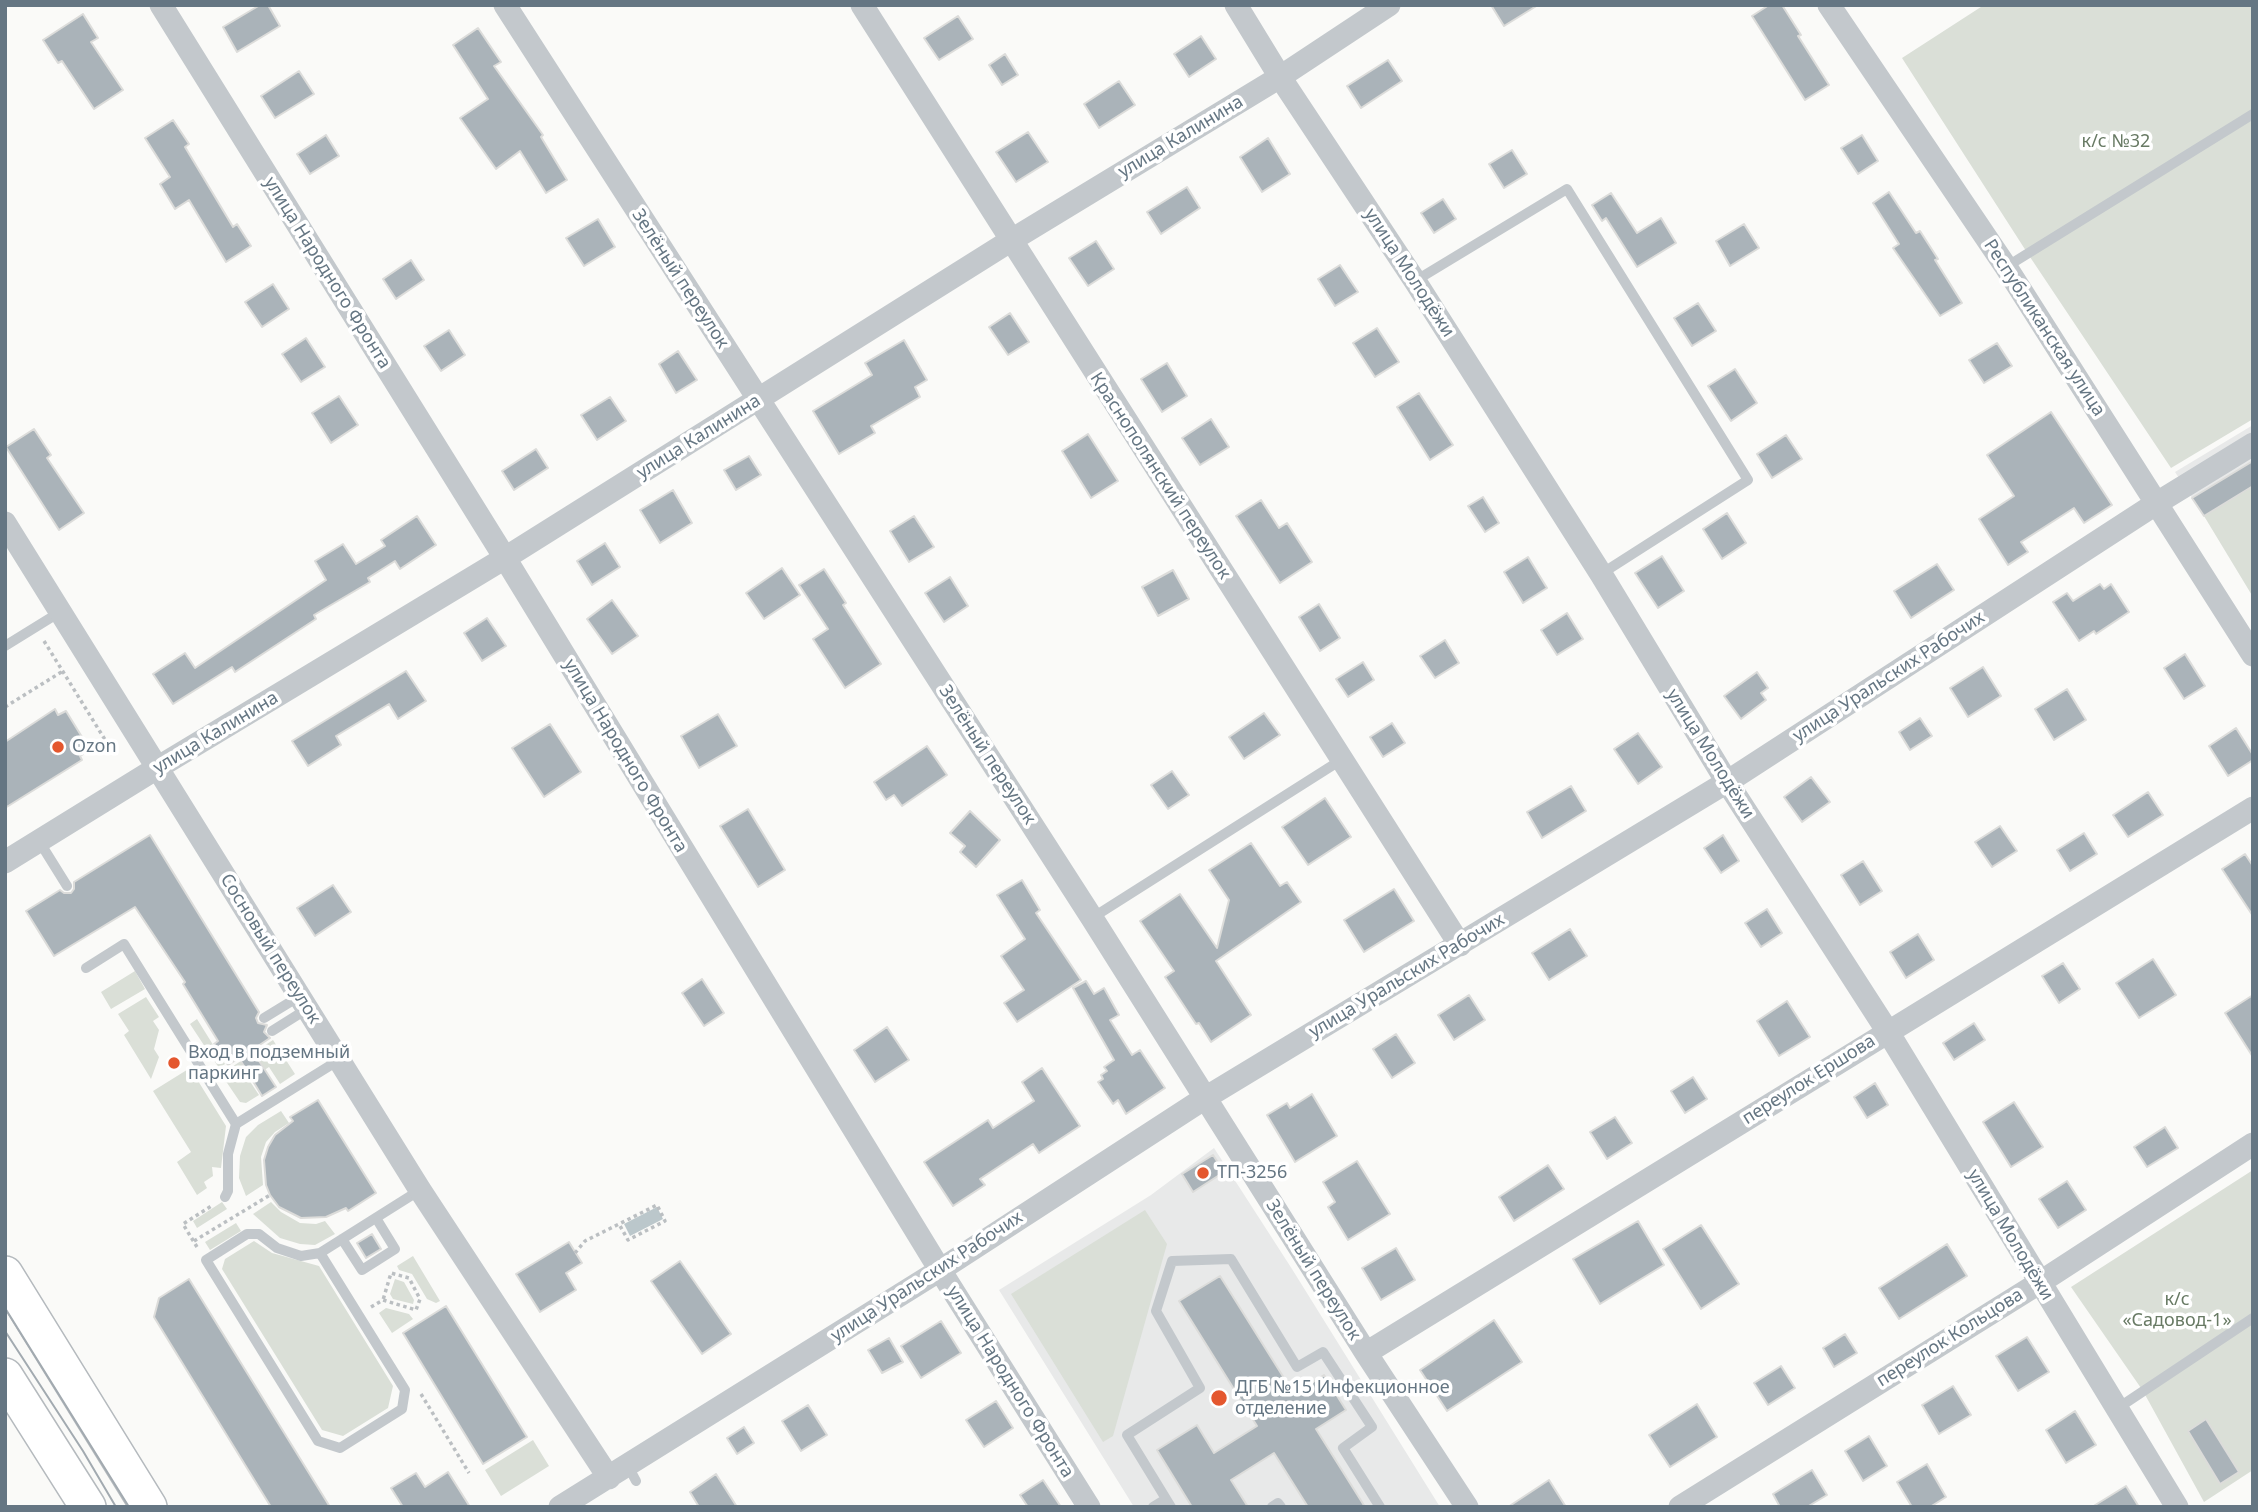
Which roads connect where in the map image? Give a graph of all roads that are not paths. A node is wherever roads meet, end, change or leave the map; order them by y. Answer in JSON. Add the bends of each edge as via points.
{"nodes":[{"id":1,"x":161,"y":5,"type":"edge"},
{"id":2,"x":505,"y":5,"type":"edge"},
{"id":3,"x":862,"y":5,"type":"edge"},
{"id":4,"x":1236,"y":5,"type":"edge"},
{"id":5,"x":1390,"y":5,"type":"edge"},
{"id":6,"x":1829,"y":5,"type":"edge"},
{"id":7,"x":1280,"y":77,"type":"junction"},
{"id":8,"x":2253,"y":114,"type":"edge"},
{"id":9,"x":1010,"y":241,"type":"junction"},
{"id":10,"x":2006,"y":267,"type":"junction"},
{"id":11,"x":1415,"y":281,"type":"junction"},
{"id":12,"x":758,"y":400,"type":"junction"},
{"id":13,"x":2253,"y":444,"type":"edge"},
{"id":14,"x":2157,"y":503,"type":"junction"},
{"id":15,"x":5,"y":523,"type":"edge"},
{"id":16,"x":505,"y":558,"type":"junction"},
{"id":17,"x":1601,"y":574,"type":"junction"},
{"id":18,"x":60,"y":612,"type":"junction"},
{"id":19,"x":5,"y":646,"type":"edge"},
{"id":20,"x":2251,"y":646,"type":"edge"},
{"id":21,"x":1341,"y":760,"type":"junction"},
{"id":22,"x":157,"y":768,"type":"junction"},
{"id":23,"x":1727,"y":782,"type":"junction"},
{"id":24,"x":2253,"y":808,"type":"edge"},
{"id":25,"x":39,"y":841,"type":"junction"},
{"id":26,"x":5,"y":862,"type":"edge"},
{"id":27,"x":67,"y":886,"type":"dead end"},
{"id":28,"x":1092,"y":918,"type":"junction"},
{"id":29,"x":1460,"y":945,"type":"junction"},
{"id":30,"x":86,"y":968,"type":"dead end"},
{"id":31,"x":303,"y":1002,"type":"junction"},
{"id":32,"x":264,"y":1018,"type":"dead end"},
{"id":33,"x":272,"y":1031,"type":"dead end"},
{"id":34,"x":1888,"y":1032,"type":"junction"},
{"id":35,"x":339,"y":1060,"type":"junction"},
{"id":36,"x":1205,"y":1098,"type":"junction"},
{"id":37,"x":236,"y":1124,"type":"junction"},
{"id":38,"x":2253,"y":1144,"type":"edge"},
{"id":39,"x":421,"y":1190,"type":"junction"},
{"id":40,"x":225,"y":1198,"type":"road end"},
{"id":41,"x":376,"y":1218,"type":"junction"},
{"id":42,"x":342,"y":1239,"type":"junction"},
{"id":43,"x":320,"y":1253,"type":"junction"},
{"id":44,"x":940,"y":1270,"type":"junction"},
{"id":45,"x":5,"y":1274,"type":"edge"},
{"id":46,"x":2039,"y":1283,"type":"junction"},
{"id":47,"x":2253,"y":1318,"type":"edge"},
{"id":48,"x":1366,"y":1353,"type":"junction"},
{"id":49,"x":5,"y":1376,"type":"edge"},
{"id":50,"x":2118,"y":1408,"type":"junction"},
{"id":51,"x":625,"y":1475,"type":"junction"},
{"id":52,"x":1169,"y":1503,"type":"edge"},
{"id":53,"x":88,"y":1507,"type":"edge"},
{"id":54,"x":149,"y":1507,"type":"edge"},
{"id":55,"x":561,"y":1507,"type":"edge"},
{"id":56,"x":1089,"y":1507,"type":"edge"},
{"id":57,"x":1153,"y":1507,"type":"edge"},
{"id":58,"x":1272,"y":1507,"type":"edge"},
{"id":59,"x":1281,"y":1507,"type":"edge"},
{"id":60,"x":1380,"y":1507,"type":"edge"},
{"id":61,"x":1467,"y":1507,"type":"edge"},
{"id":62,"x":1680,"y":1507,"type":"edge"},
{"id":63,"x":2177,"y":1507,"type":"edge"}],
"edges":[{"from":1,"to":16,"type":"street","name":"улица Народного Фронта"},
{"from":2,"to":12,"type":"street","name":"Зелёный переулок"},
{"from":3,"to":9,"type":"street","name":"Краснополянский переулок"},
{"from":4,"to":7,"type":"street","name":"улица Молодёжи"},
{"from":5,"to":7,"type":"street","name":"улица Калинина"},
{"from":6,"to":10,"type":"street","name":"Республиканская улица"},
{"from":7,"to":9,"type":"street","name":"улица Калинина"},
{"from":7,"to":11,"type":"street","name":"улица Молодёжи"},
{"from":8,"to":10,"type":"lane"},
{"from":9,"to":12,"type":"street","name":"улица Калинина"},
{"from":9,"to":21,"type":"street","name":"Краснополянский переулок"},
{"from":10,"to":14,"type":"street","name":"Республиканская улица"},
{"from":11,"to":17,"type":"street","name":"улица Молодёжи"},
{"from":11,"to":17,"type":"lane","via":[[1567,190],[1748,480]]},
{"from":12,"to":16,"type":"street","name":"улица Калинина"},
{"from":12,"to":28,"type":"street","name":"Зелёный переулок"},
{"from":13,"to":14,"type":"street","name":"улица Уральских Рабочих"},
{"from":14,"to":20,"type":"street","name":"Республиканская улица"},
{"from":14,"to":23,"type":"street","name":"улица Уральских Рабочих"},
{"from":15,"to":18,"type":"street","name":"Сосновый переулок"},
{"from":16,"to":22,"type":"street","name":"улица Калинина"},
{"from":16,"to":44,"type":"street","name":"улица Народного Фронта"},
{"from":17,"to":23,"type":"street","name":"улица Молодёжи"},
{"from":18,"to":19,"type":"lane"},
{"from":18,"to":22,"type":"street","name":"Сосновый переулок"},
{"from":21,"to":28,"type":"lane"},
{"from":21,"to":29,"type":"street","name":"Краснополянский переулок"},
{"from":22,"to":25,"type":"street","name":"улица Калинина"},
{"from":22,"to":31,"type":"street","name":"Сосновый переулок"},
{"from":23,"to":29,"type":"street","name":"улица Уральских Рабочих"},
{"from":23,"to":34,"type":"street","name":"улица Молодёжи"},
{"from":24,"to":34,"type":"street","name":"переулок Ершова"},
{"from":25,"to":26,"type":"street","name":"улица Калинина"},
{"from":25,"to":27,"type":"lane"},
{"from":28,"to":36,"type":"street","name":"Зелёный переулок"},
{"from":29,"to":36,"type":"street","name":"улица Уральских Рабочих"},
{"from":30,"to":37,"type":"lane","via":[[124,944]]},
{"from":31,"to":32,"type":"lane"},
{"from":31,"to":33,"type":"lane"},
{"from":31,"to":35,"type":"street","name":"Сосновый переулок"},
{"from":34,"to":46,"type":"street","name":"улица Молодёжи"},
{"from":34,"to":48,"type":"street","name":"переулок Ершова"},
{"from":35,"to":37,"type":"lane"},
{"from":35,"to":39,"type":"street","name":"Сосновый переулок"},
{"from":36,"to":44,"type":"street","name":"улица Уральских Рабочих"},
{"from":36,"to":48,"type":"street","name":"Зелёный переулок"},
{"from":37,"to":40,"type":"lane","via":[[228,1154]]},
{"from":38,"to":46,"type":"street","name":"переулок Кольцова"},
{"from":39,"to":41,"type":"lane"},
{"from":39,"to":51,"type":"street","name":"Сосновый переулок"},
{"from":41,"to":42,"type":"lane"},
{"from":41,"to":42,"type":"lane","via":[[395,1249],[362,1270]]},
{"from":42,"to":43,"type":"lane"},
{"from":43,"to":43,"type":"lane","via":[[301,1256],[278,1248],[259,1234],[247,1234],[206,1260],[318,1441],[340,1448],[402,1409],[405,1390]]},
{"from":44,"to":51,"type":"street","name":"улица Уральских Рабочих"},
{"from":44,"to":56,"type":"street","name":"улица Народного Фронта"},
{"from":45,"to":54,"type":"main road"},
{"from":46,"to":50,"type":"street","name":"улица Молодёжи"},
{"from":46,"to":62,"type":"street","name":"переулок Кольцова"},
{"from":47,"to":50,"type":"lane"},
{"from":48,"to":61,"type":"street","name":"Зелёный переулок"},
{"from":49,"to":53,"type":"main road"},
{"from":50,"to":63,"type":"street","name":"улица Молодёжи"},
{"from":51,"to":55,"type":"street","name":"улица Уральских Рабочих"},
{"from":52,"to":57,"type":"lane"},
{"from":52,"to":60,"type":"lane","via":[[1128,1435],[1200,1388],[1156,1311],[1172,1261],[1231,1259],[1297,1367],[1323,1352],[1371,1427],[1343,1448]]},
{"from":58,"to":59,"type":"lane","via":[[1278,1503]]}]}
